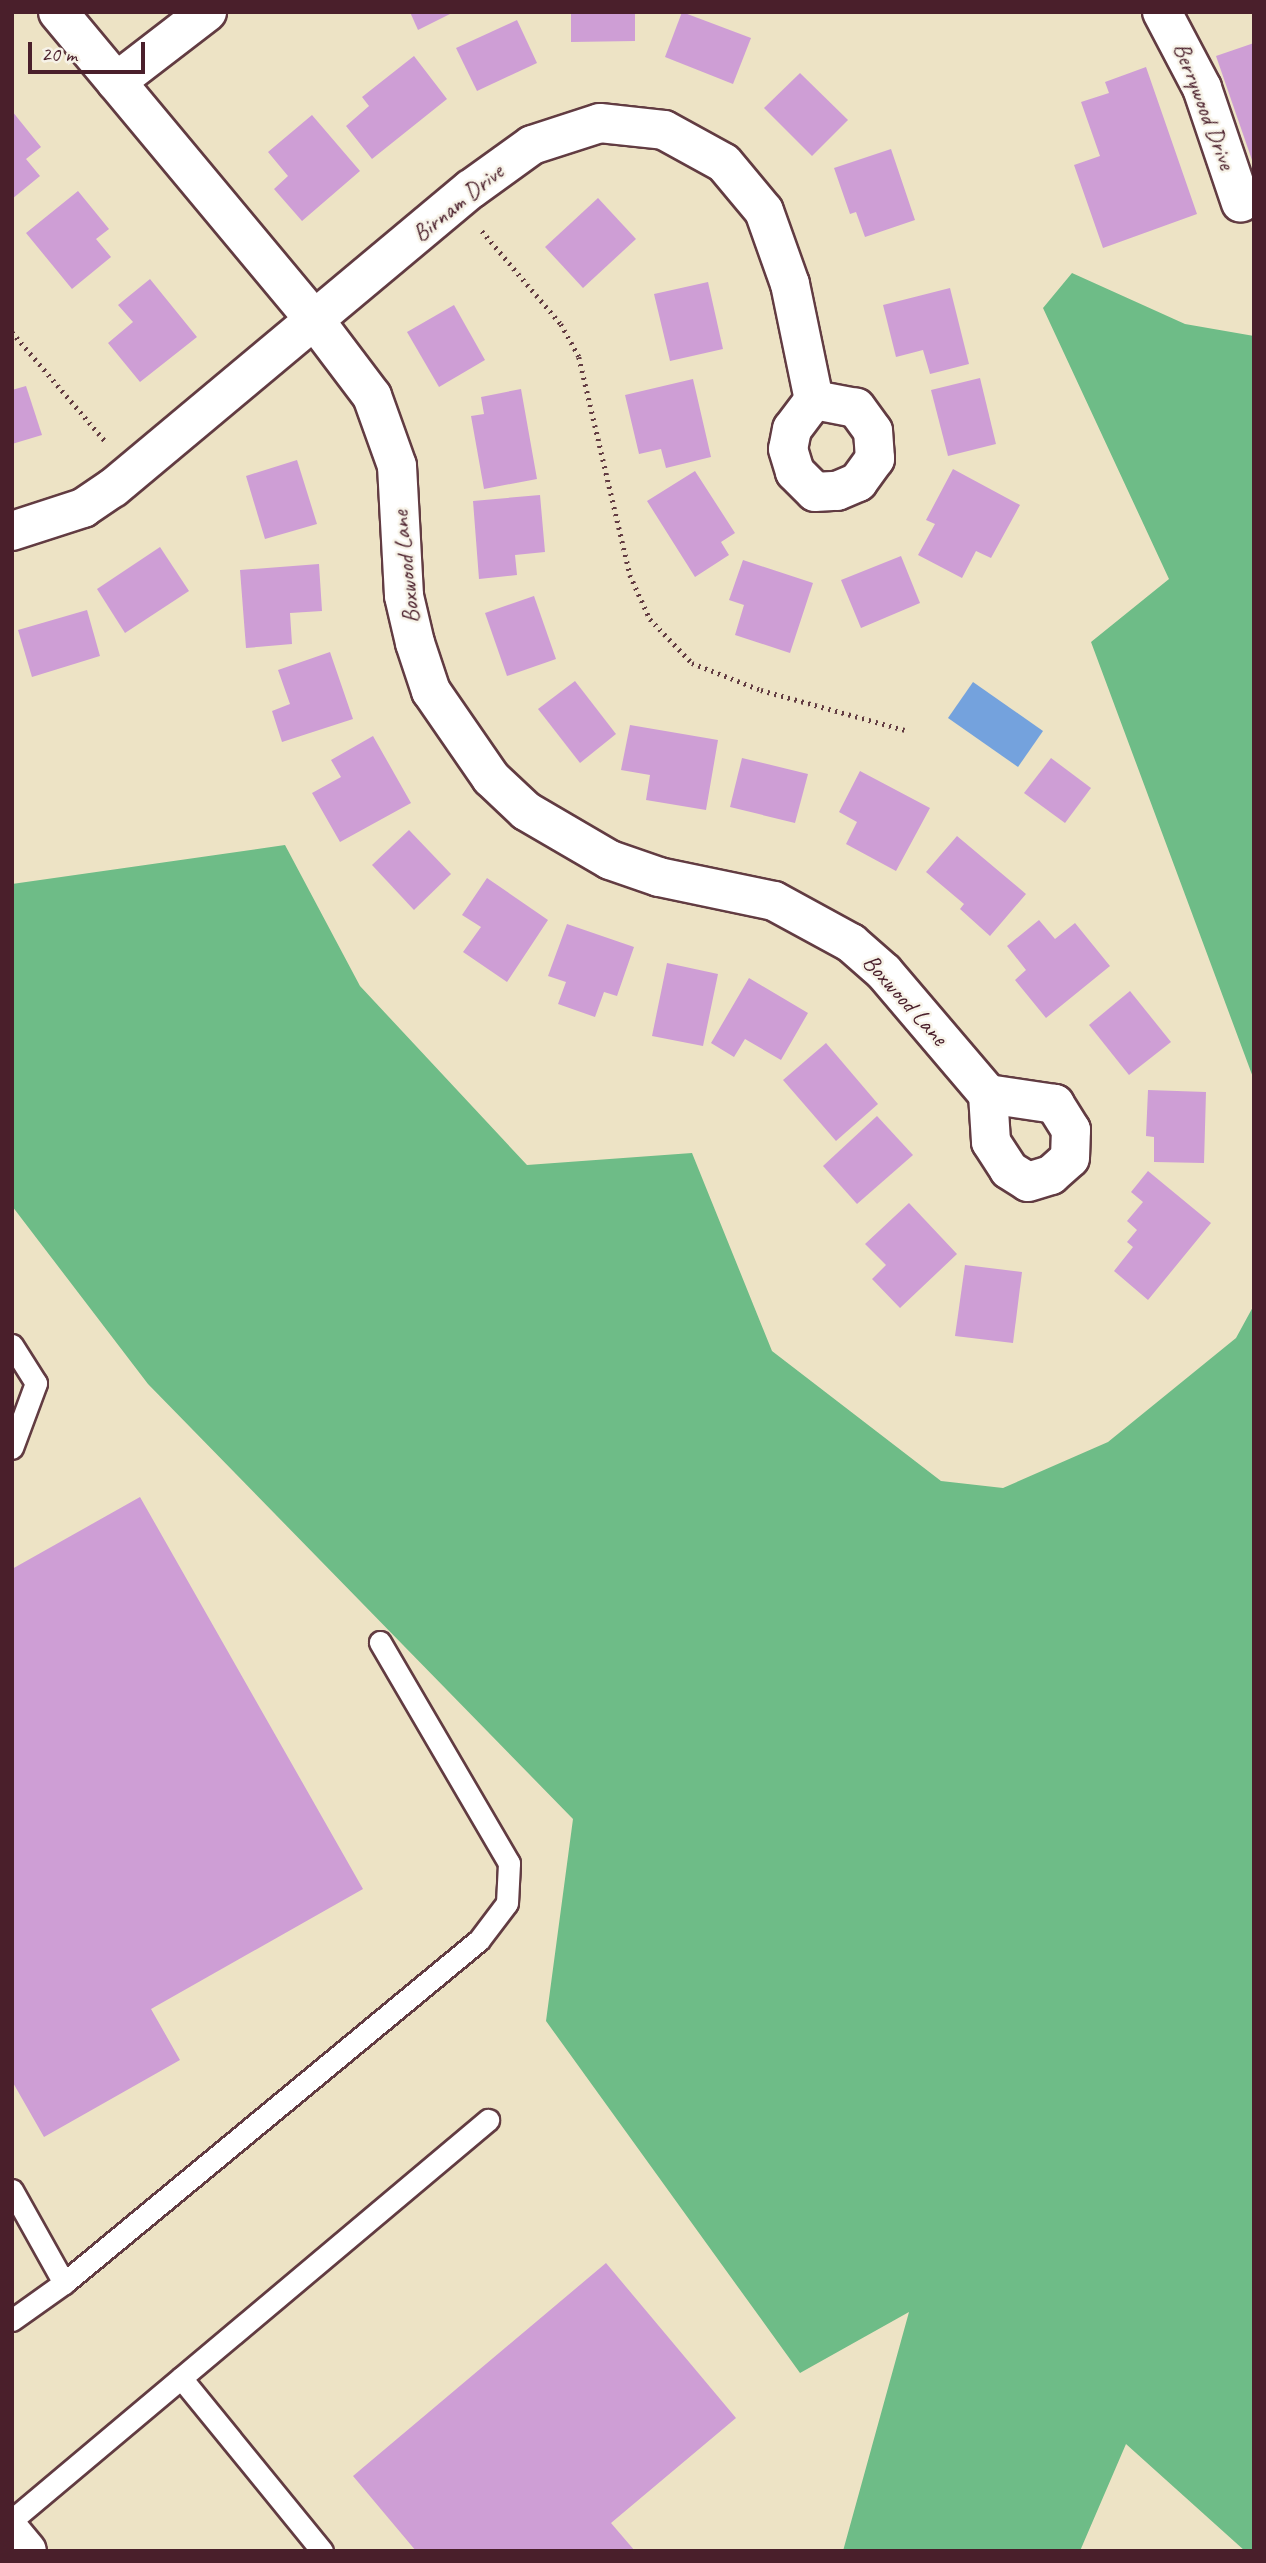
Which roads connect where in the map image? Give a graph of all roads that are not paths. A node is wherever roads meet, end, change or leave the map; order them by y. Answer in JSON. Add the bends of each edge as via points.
{"nodes":[{"id":1,"x":58,"y":12,"type":"edge"},
{"id":2,"x":207,"y":12,"type":"edge"},
{"id":3,"x":1161,"y":12,"type":"edge"},
{"id":4,"x":116,"y":82,"type":"junction"},
{"id":5,"x":1241,"y":203,"type":"dead end"},
{"id":6,"x":316,"y":322,"type":"junction"},
{"id":7,"x":814,"y":400,"type":"dead end"},
{"id":8,"x":12,"y":531,"type":"edge"},
{"id":9,"x":988,"y":1094,"type":"dead end"},
{"id":10,"x":12,"y":1345,"type":"edge"},
{"id":11,"x":12,"y":1448,"type":"edge"},
{"id":12,"x":380,"y":1642,"type":"dead end"},
{"id":13,"x":488,"y":2120,"type":"dead end"},
{"id":14,"x":12,"y":2190,"type":"edge"},
{"id":15,"x":64,"y":2283,"type":"junction"},
{"id":16,"x":12,"y":2320,"type":"edge"},
{"id":17,"x":181,"y":2378,"type":"junction"},
{"id":18,"x":12,"y":2520,"type":"edge"},
{"id":19,"x":12,"y":2533,"type":"edge"},
{"id":20,"x":27,"y":2551,"type":"edge"},
{"id":21,"x":322,"y":2551,"type":"edge"}],
"edges":[{"from":1,"to":4,"type":"street","name":"Boxwood Lane"},
{"from":2,"to":4,"type":"street"},
{"from":3,"to":5,"type":"street","name":"Berrywood Drive","via":[[1202,88]]},
{"from":4,"to":6,"type":"street","name":"Boxwood Lane"},
{"from":6,"to":7,"type":"street","name":"Birnam Drive","via":[[457,200],[532,145],[600,123],[664,130],[724,163],[764,211],[790,284]]},
{"from":6,"to":8,"type":"street","name":"Birnam Drive","via":[[83,508]]},
{"from":6,"to":9,"type":"street","name":"Boxwood Lane","via":[[372,396],[397,466],[404,596],[415,643],[431,691],[491,778],[526,811],[610,860],[659,877],[774,901],[819,922],[884,972]]},
{"from":10,"to":11,"type":"lane","via":[[36,1383]]},
{"from":12,"to":15,"type":"lane","via":[[509,1863],[507,1903],[479,1940]]},
{"from":13,"to":17,"type":"lane"},
{"from":14,"to":15,"type":"lane"},
{"from":15,"to":16,"type":"lane"},
{"from":17,"to":18,"type":"lane"},
{"from":17,"to":21,"type":"lane"},
{"from":19,"to":20,"type":"street"}]}
